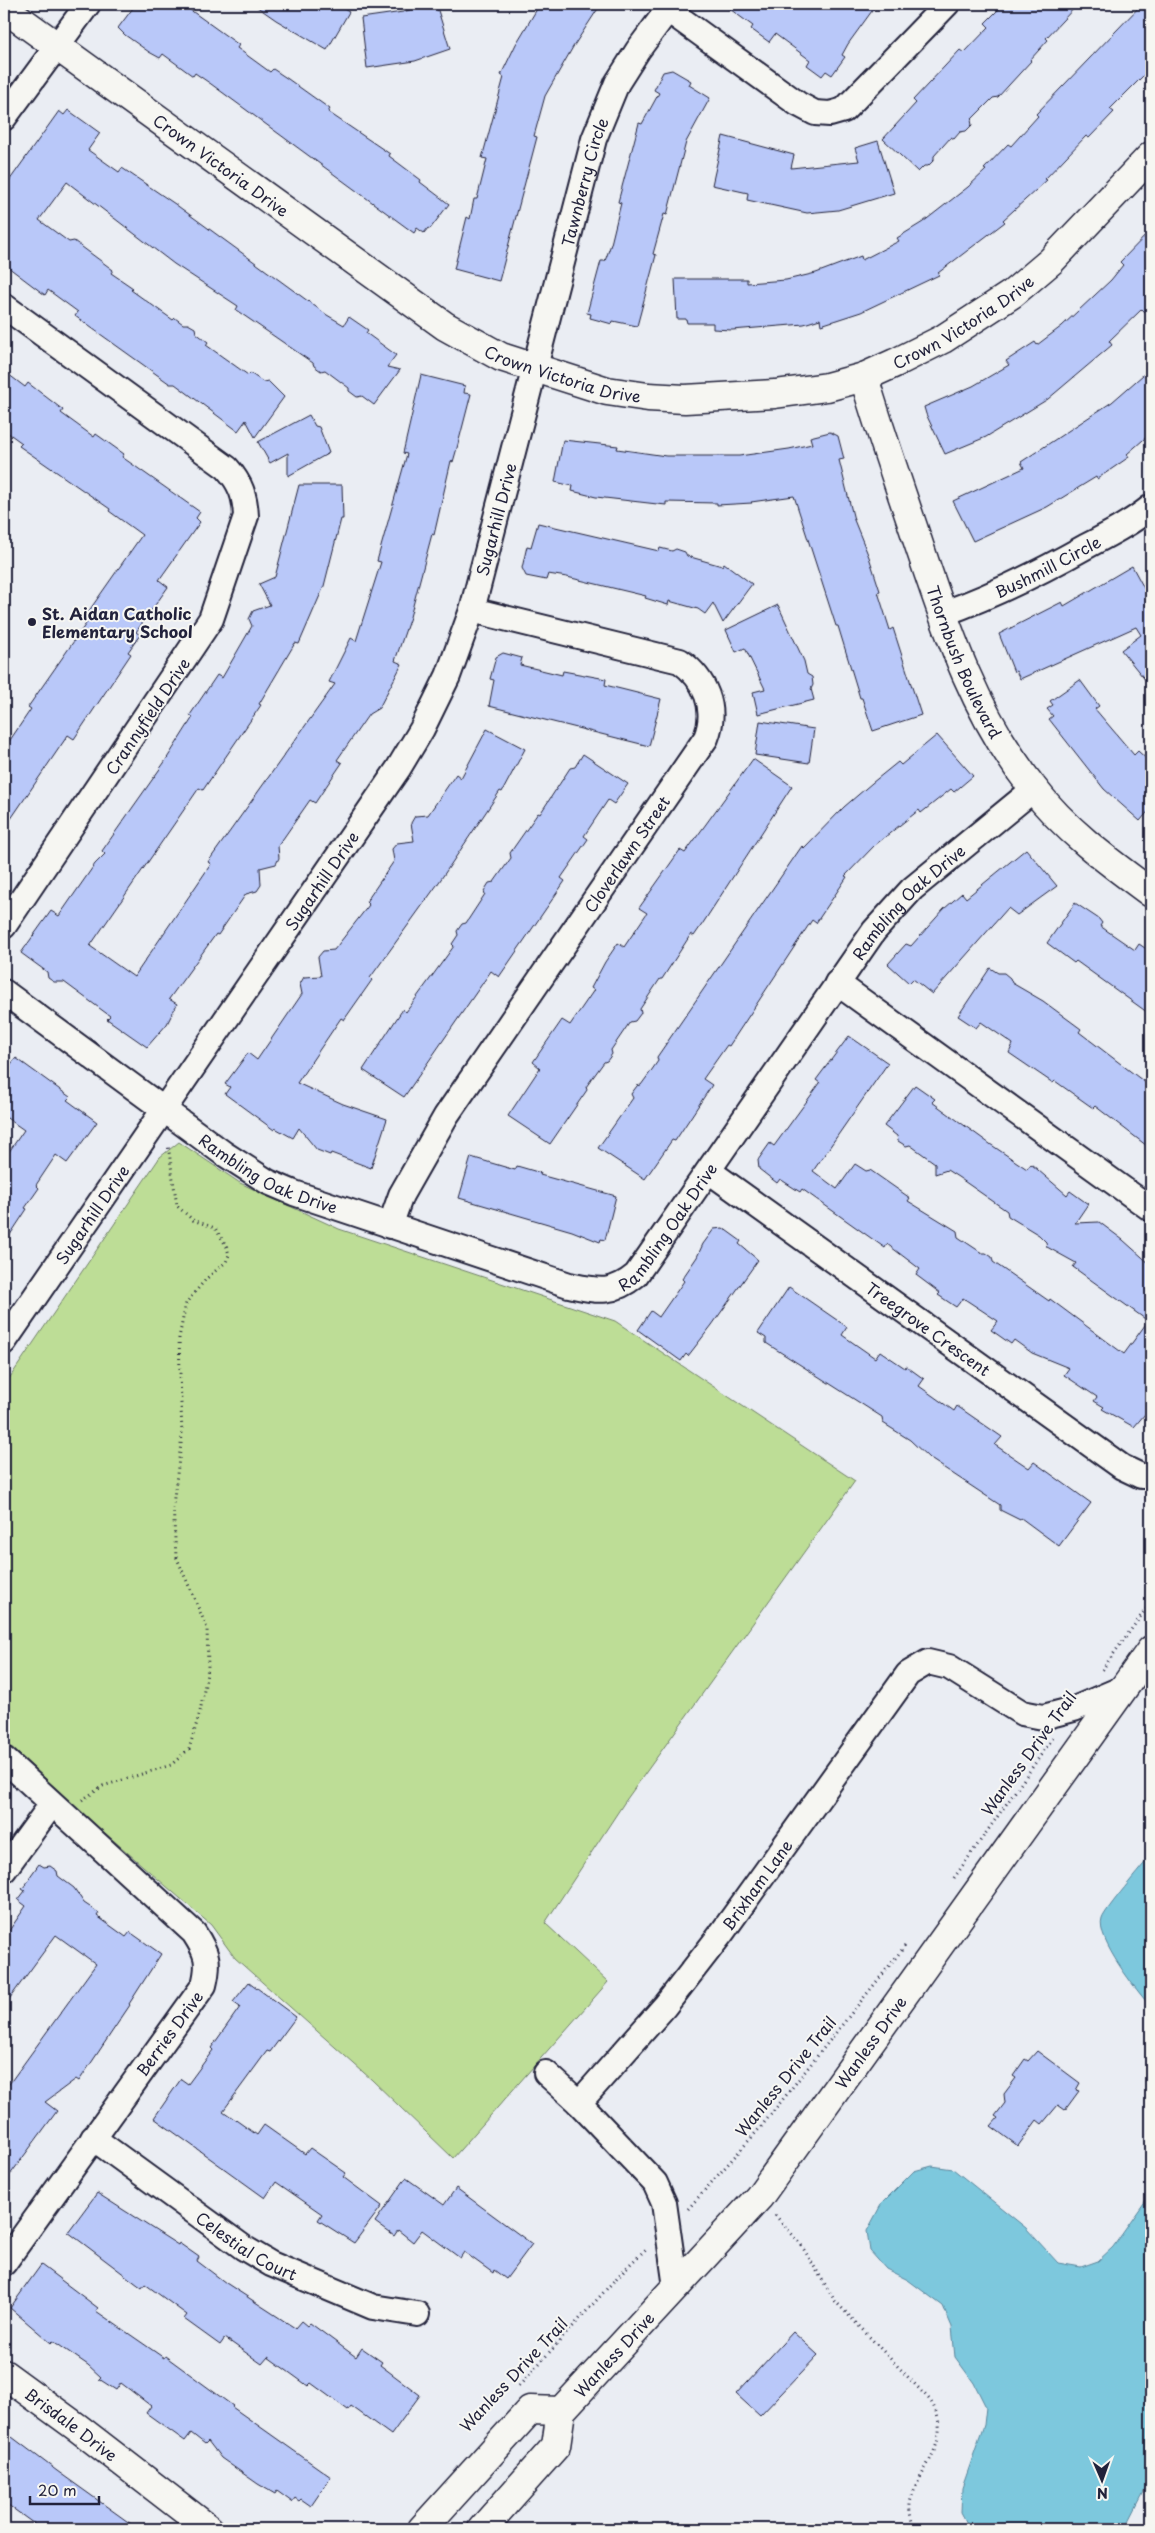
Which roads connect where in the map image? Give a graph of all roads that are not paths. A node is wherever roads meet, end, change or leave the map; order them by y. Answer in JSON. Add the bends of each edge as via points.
{"nodes":[{"id":1,"x":88,"y":4,"type":"edge"},
{"id":2,"x":947,"y":4,"type":"edge"},
{"id":3,"x":670,"y":7,"type":"edge"},
{"id":4,"x":4,"y":8,"type":"edge"},
{"id":5,"x":56,"y":46,"type":"junction"},
{"id":6,"x":4,"y":118,"type":"edge"},
{"id":7,"x":1151,"y":156,"type":"edge"},
{"id":8,"x":4,"y":306,"type":"edge"},
{"id":9,"x":534,"y":370,"type":"junction"},
{"id":10,"x":864,"y":377,"type":"junction"},
{"id":11,"x":1150,"y":509,"type":"edge"},
{"id":12,"x":472,"y":610,"type":"junction"},
{"id":13,"x":942,"y":614,"type":"junction"},
{"id":14,"x":1034,"y":790,"type":"junction"},
{"id":15,"x":1151,"y":893,"type":"edge"},
{"id":16,"x":4,"y":926,"type":"edge"},
{"id":17,"x":837,"y":983,"type":"junction"},
{"id":18,"x":4,"y":992,"type":"edge"},
{"id":19,"x":163,"y":1110,"type":"junction"},
{"id":20,"x":709,"y":1171,"type":"junction"},
{"id":21,"x":1151,"y":1209,"type":"edge"},
{"id":22,"x":390,"y":1226,"type":"junction"},
{"id":23,"x":4,"y":1342,"type":"edge"},
{"id":24,"x":1151,"y":1476,"type":"edge"},
{"id":25,"x":1151,"y":1650,"type":"edge"},
{"id":26,"x":1123,"y":1688,"type":"junction"},
{"id":27,"x":4,"y":1759,"type":"edge"},
{"id":28,"x":52,"y":1804,"type":"junction"},
{"id":29,"x":4,"y":1870,"type":"edge"},
{"id":30,"x":546,"y":2073,"type":"dead end"},
{"id":31,"x":579,"y":2103,"type":"junction"},
{"id":32,"x":93,"y":2138,"type":"junction"},
{"id":33,"x":4,"y":2264,"type":"edge"},
{"id":34,"x":676,"y":2287,"type":"junction"},
{"id":35,"x":417,"y":2314,"type":"dead end"},
{"id":36,"x":4,"y":2374,"type":"edge"},
{"id":37,"x":561,"y":2412,"type":"junction"},
{"id":38,"x":209,"y":2529,"type":"edge"},
{"id":39,"x":422,"y":2529,"type":"edge"},
{"id":40,"x":482,"y":2529,"type":"edge"}],
"edges":[{"from":1,"to":5,"type":"street"},
{"from":2,"to":3,"type":"street","name":"Tawnberry Circle","via":[[844,110],[830,114],[815,112],[798,104]]},
{"from":3,"to":9,"type":"street","name":"Tawnberry Circle","via":[[617,83],[594,139]]},
{"from":4,"to":5,"type":"street","name":"Crown Victoria Drive"},
{"from":5,"to":6,"type":"street"},
{"from":5,"to":9,"type":"street","name":"Crown Victoria Drive","via":[[445,326],[501,357]]},
{"from":7,"to":10,"type":"street","name":"Crown Victoria Drive","via":[[1051,261],[1012,294],[943,339]]},
{"from":8,"to":16,"type":"street","name":"Crannyfield Drive","via":[[227,468],[240,482],[246,516],[211,620]]},
{"from":9,"to":10,"type":"street","name":"Crown Victoria Drive","via":[[606,391],[685,398],[827,388]]},
{"from":9,"to":12,"type":"street","name":"Sugarhill Drive"},
{"from":10,"to":13,"type":"street","name":"Thornbush Boulevard"},
{"from":11,"to":13,"type":"street","name":"Bushmill Circle","via":[[1010,587]]},
{"from":12,"to":19,"type":"street","name":"Sugarhill Drive","via":[[448,676],[398,769]]},
{"from":12,"to":22,"type":"street","name":"Cloverlawn Street","via":[[680,661],[693,671],[707,696],[711,709],[709,730],[446,1116],[401,1195]]},
{"from":13,"to":14,"type":"street","name":"Thornbush Boulevard","via":[[979,706]]},
{"from":14,"to":15,"type":"street","name":"Thornbush Boulevard","via":[[1087,844]]},
{"from":14,"to":17,"type":"street","name":"Rambling Oak Drive","via":[[912,889],[874,931]]},
{"from":17,"to":20,"type":"street","name":"Rambling Oak Drive"},
{"from":17,"to":21,"type":"street"},
{"from":18,"to":19,"type":"street"},
{"from":19,"to":22,"type":"street","name":"Rambling Oak Drive","via":[[268,1182]]},
{"from":19,"to":23,"type":"street","name":"Sugarhill Drive"},
{"from":20,"to":22,"type":"street","name":"Rambling Oak Drive","via":[[636,1275],[622,1286],[601,1291],[569,1286]]},
{"from":20,"to":24,"type":"street","name":"Treegrove Crescent","via":[[1122,1468],[1141,1476]]},
{"from":25,"to":26,"type":"street","name":"Wanless Drive"},
{"from":26,"to":31,"type":"street","name":"Brixham Lane","via":[[1074,1709],[1043,1717],[1022,1713],[949,1667],[928,1662],[908,1674],[721,1934],[665,2006]]},
{"from":26,"to":34,"type":"street","name":"Wanless Drive","via":[[759,2198]]},
{"from":27,"to":28,"type":"street","name":"Berries Drive"},
{"from":28,"to":29,"type":"street"},
{"from":28,"to":32,"type":"street","name":"Berries Drive","via":[[194,1933],[205,1950],[208,1967],[204,1985]]},
{"from":30,"to":31,"type":"street"},
{"from":31,"to":34,"type":"street","via":[[655,2183],[664,2203]]},
{"from":32,"to":33,"type":"street","name":"Berries Drive"},
{"from":32,"to":35,"type":"street","name":"Celestial Court","via":[[244,2248],[271,2264],[373,2307]]},
{"from":34,"to":37,"type":"street","name":"Wanless Drive"},
{"from":36,"to":38,"type":"street","name":"Brisdale Drive"},
{"from":37,"to":39,"type":"street","name":"Wanless Drive","via":[[530,2410]]},
{"from":37,"to":40,"type":"street","name":"Wanless Drive","via":[[556,2446]]}]}
